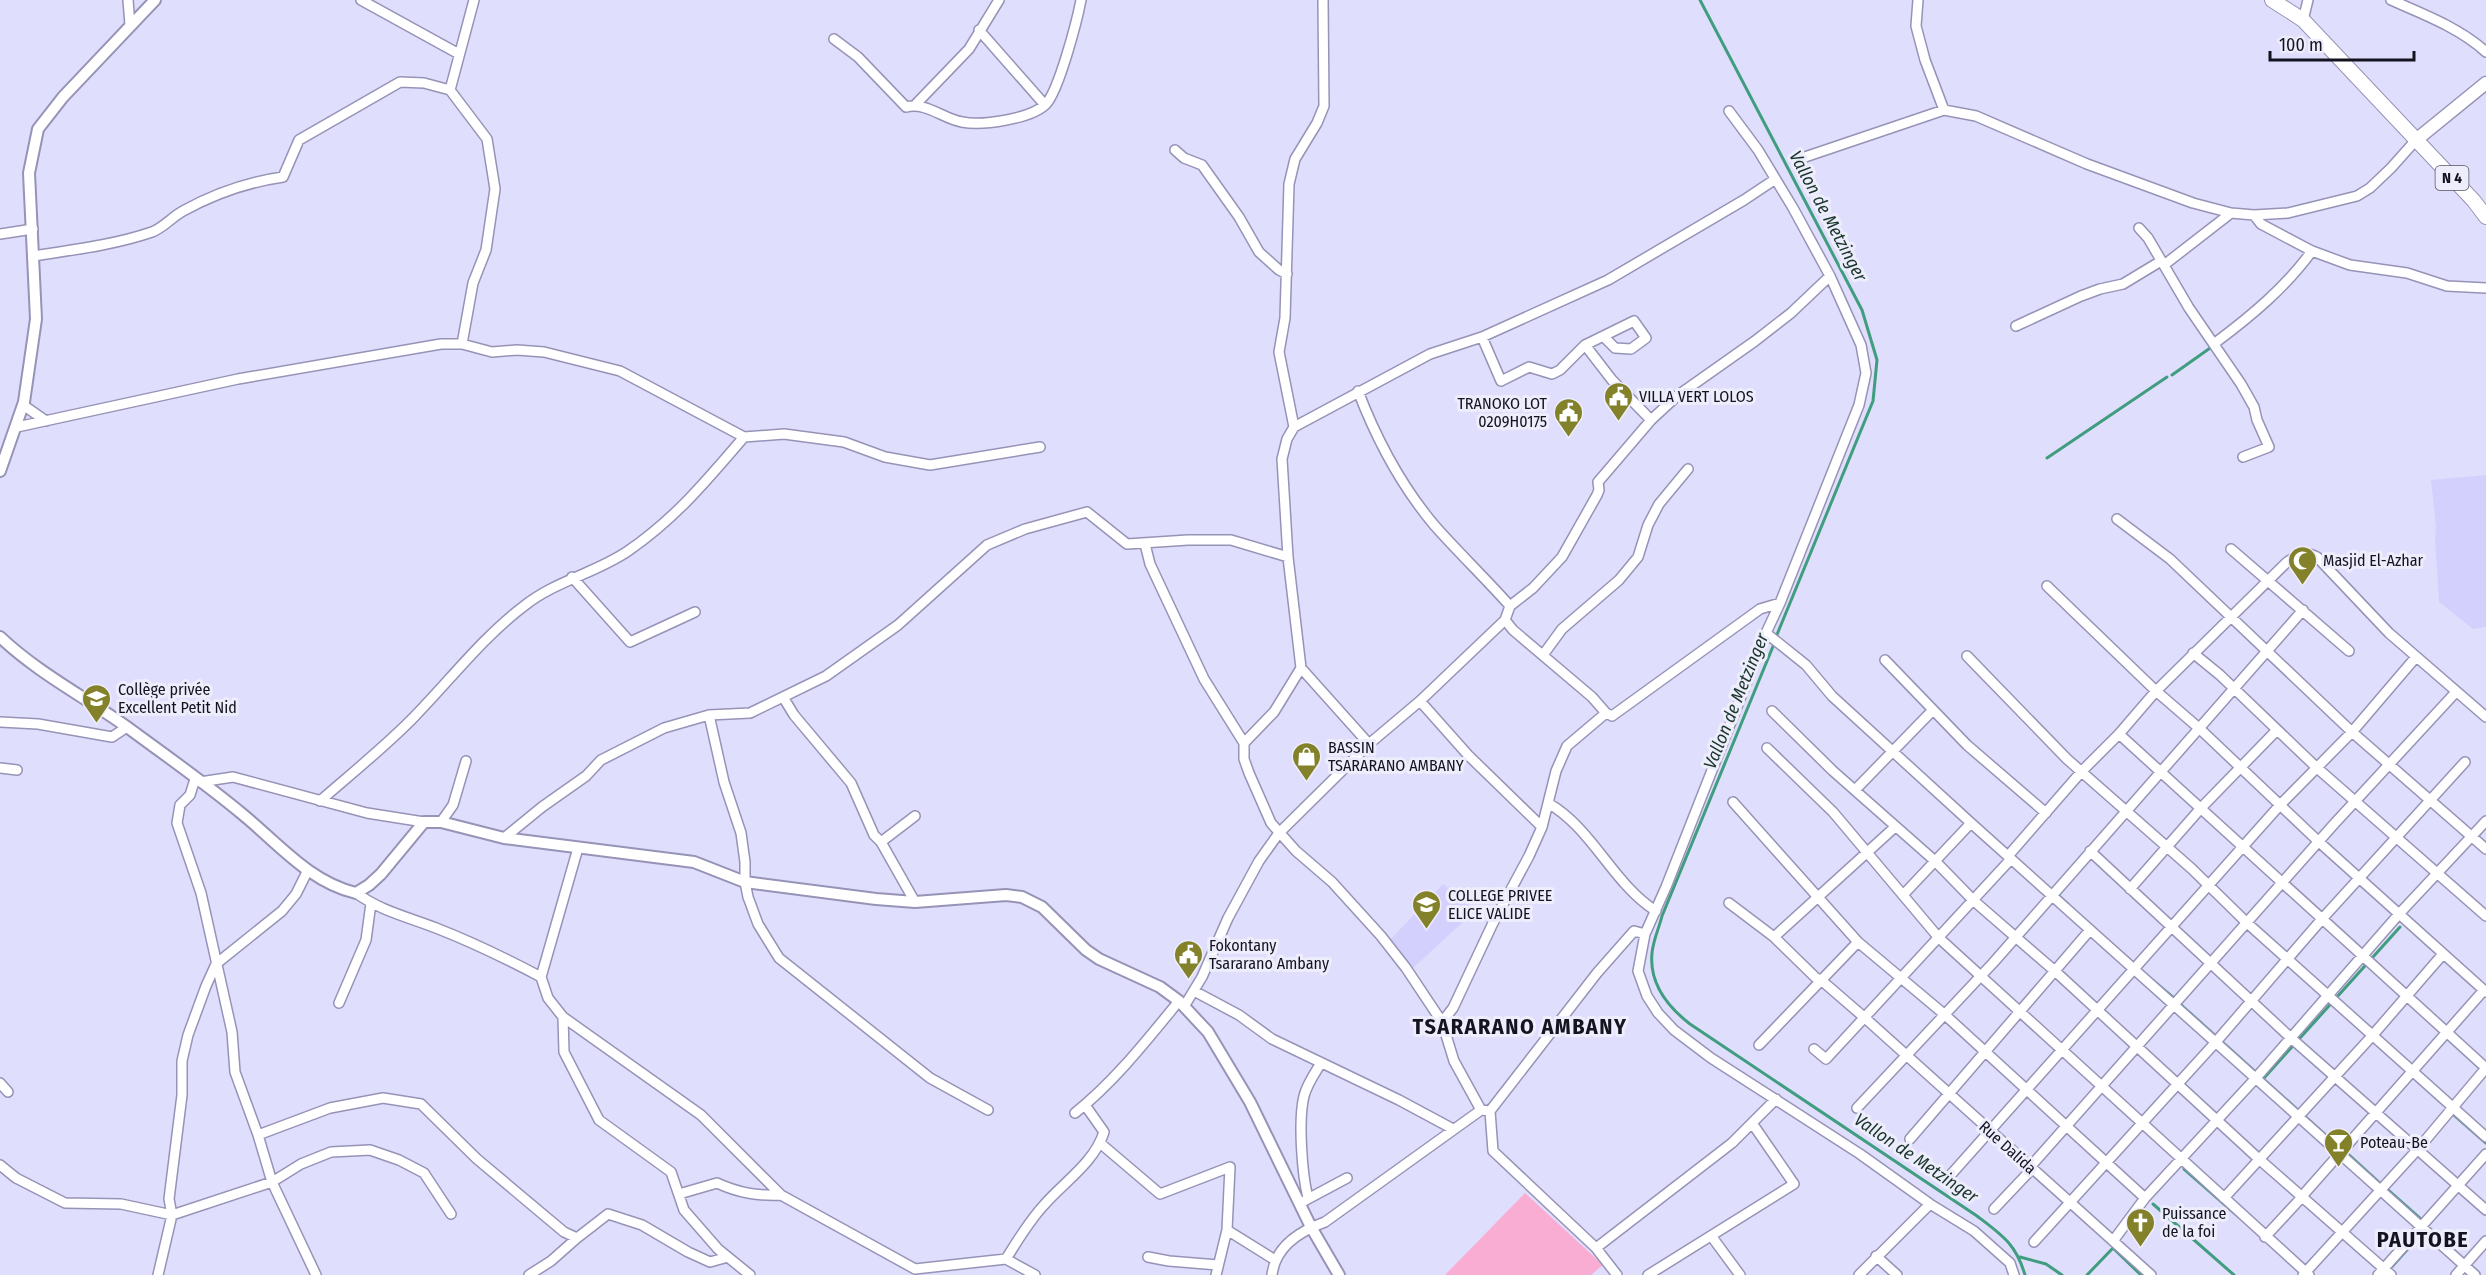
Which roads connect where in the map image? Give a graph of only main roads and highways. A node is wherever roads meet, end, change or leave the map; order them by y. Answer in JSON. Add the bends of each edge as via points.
{"nodes":[{"id":1,"x":2272,"y":0,"type":"edge"},
{"id":2,"x":2484,"y":87,"type":"edge"},
{"id":3,"x":2415,"y":140,"type":"junction"},
{"id":4,"x":2486,"y":217,"type":"edge"}],
"edges":[{"from":1,"to":3,"type":"main road","number":"N 4","via":[[2302,20]]},
{"from":2,"to":3,"type":"main road"},
{"from":3,"to":4,"type":"main road","number":"N 4"}]}
